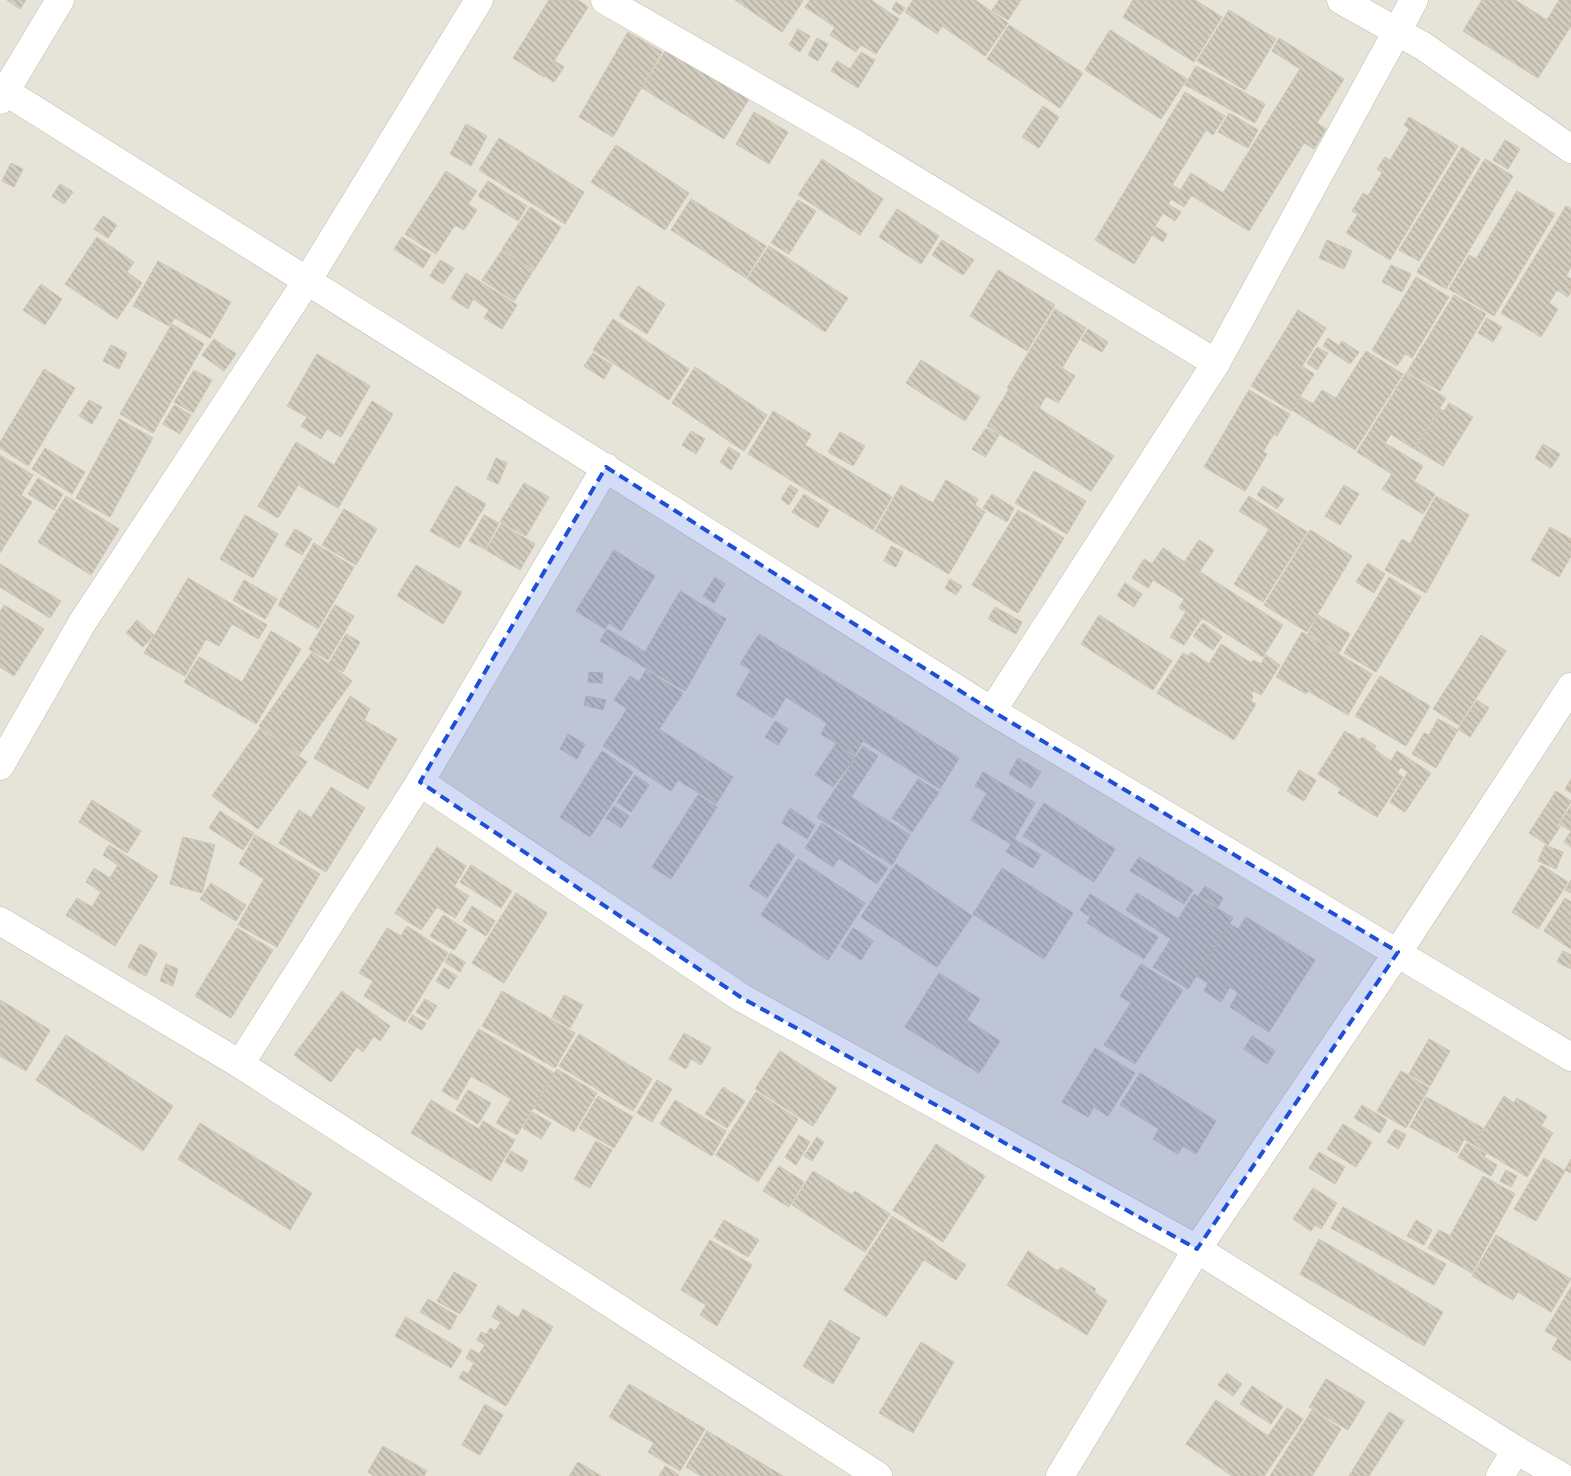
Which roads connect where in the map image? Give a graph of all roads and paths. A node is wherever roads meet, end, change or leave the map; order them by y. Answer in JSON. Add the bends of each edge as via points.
{"nodes":[{"id":1,"x":60,"y":0,"type":"edge"},
{"id":2,"x":480,"y":0,"type":"edge"},
{"id":3,"x":605,"y":0,"type":"edge"},
{"id":4,"x":1341,"y":0,"type":"edge"},
{"id":5,"x":1414,"y":0,"type":"edge"},
{"id":6,"x":1396,"y":32,"type":"junction"},
{"id":7,"x":2,"y":93,"type":"edge"},
{"id":8,"x":1571,"y":148,"type":"edge"},
{"id":9,"x":307,"y":281,"type":"junction"},
{"id":10,"x":1216,"y":363,"type":"junction"},
{"id":11,"x":606,"y":467,"type":"junction"},
{"id":12,"x":1571,"y":688,"type":"edge"},
{"id":13,"x":992,"y":711,"type":"junction"},
{"id":14,"x":0,"y":766,"type":"edge"},
{"id":15,"x":420,"y":782,"type":"junction"},
{"id":16,"x":0,"y":921,"type":"edge"},
{"id":17,"x":1398,"y":952,"type":"junction"},
{"id":18,"x":1571,"y":1057,"type":"edge"},
{"id":19,"x":240,"y":1064,"type":"junction"},
{"id":20,"x":1197,"y":1249,"type":"junction"},
{"id":21,"x":1516,"y":1450,"type":"junction"},
{"id":22,"x":878,"y":1476,"type":"edge"},
{"id":23,"x":1060,"y":1476,"type":"edge"},
{"id":24,"x":1500,"y":1476,"type":"edge"},
{"id":25,"x":1561,"y":1476,"type":"edge"}],
"edges":[{"from":1,"to":7,"type":"street"},
{"from":2,"to":9,"type":"street"},
{"from":3,"to":10,"type":"street","via":[[857,145]]},
{"from":4,"to":6,"type":"street"},
{"from":5,"to":6,"type":"street"},
{"from":6,"to":8,"type":"street","via":[[1423,46]]},
{"from":6,"to":10,"type":"street"},
{"from":7,"to":9,"type":"street"},
{"from":9,"to":11,"type":"street"},
{"from":9,"to":14,"type":"street","via":[[82,623]]},
{"from":10,"to":13,"type":"street"},
{"from":11,"to":13,"type":"street"},
{"from":11,"to":15,"type":"street"},
{"from":12,"to":17,"type":"street"},
{"from":13,"to":17,"type":"street"},
{"from":15,"to":19,"type":"street"},
{"from":15,"to":20,"type":"street","via":[[742,998]]},
{"from":16,"to":19,"type":"street"},
{"from":17,"to":18,"type":"street"},
{"from":17,"to":20,"type":"street"},
{"from":19,"to":22,"type":"street"},
{"from":20,"to":21,"type":"street"},
{"from":20,"to":23,"type":"street"},
{"from":21,"to":24,"type":"street"},
{"from":21,"to":25,"type":"street"}]}
